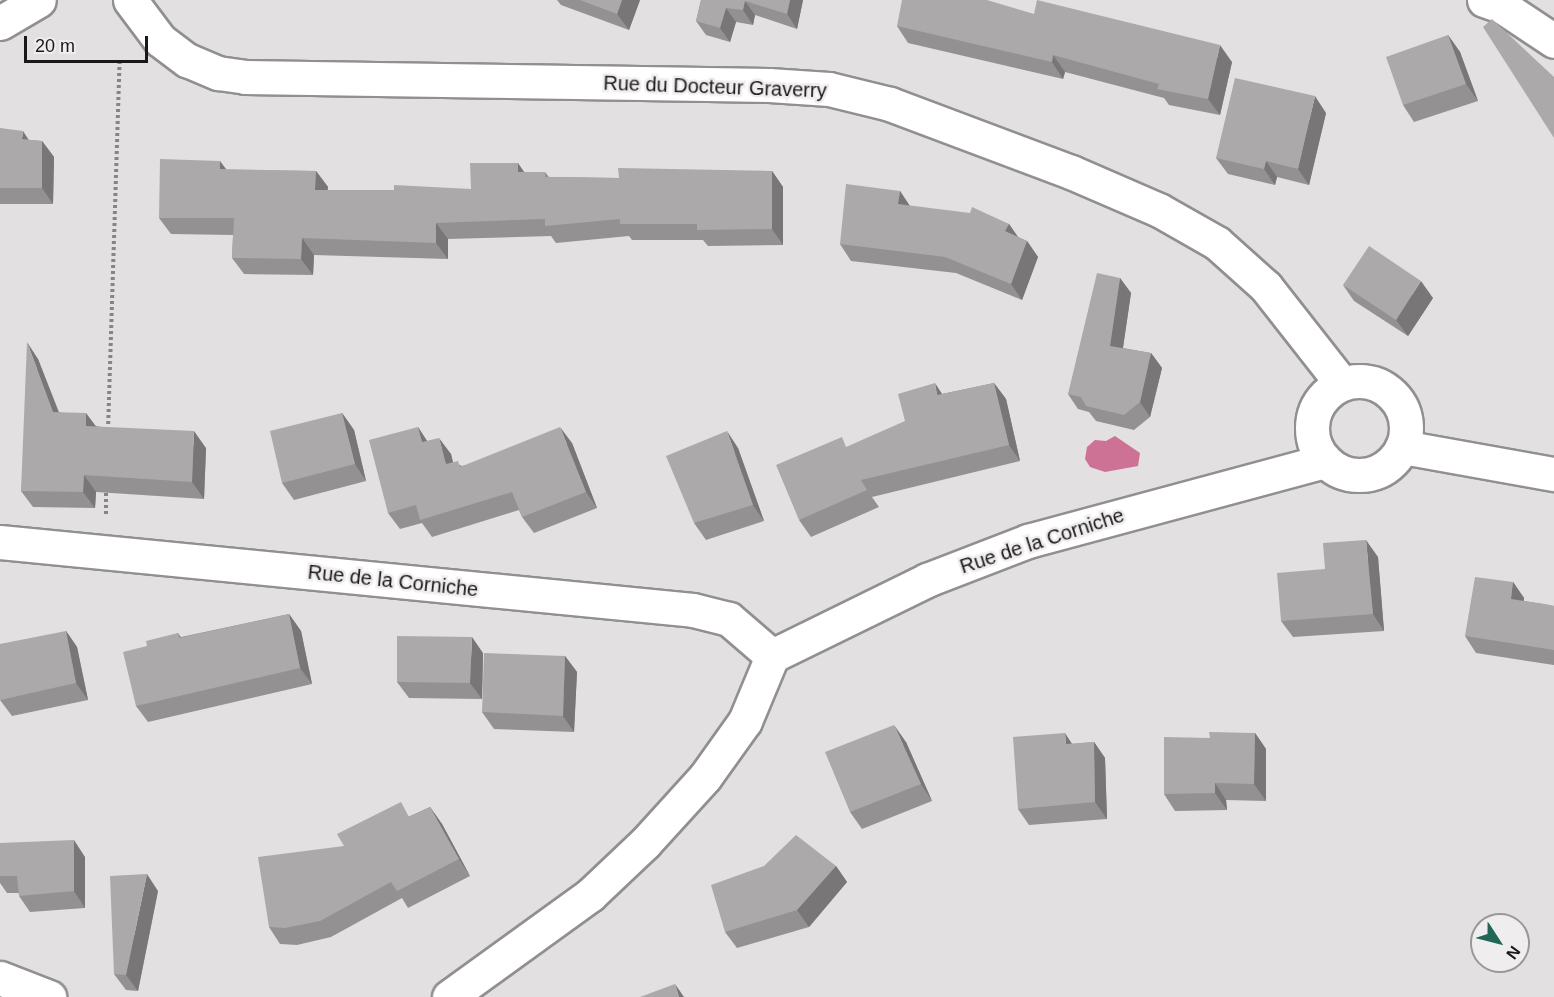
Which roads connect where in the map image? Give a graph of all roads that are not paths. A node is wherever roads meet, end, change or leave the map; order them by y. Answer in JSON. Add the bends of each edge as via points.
{"nodes":[{"id":1,"x":39,"y":0,"type":"edge"},
{"id":2,"x":129,"y":0,"type":"edge"},
{"id":3,"x":1484,"y":0,"type":"edge"},
{"id":4,"x":0,"y":23,"type":"edge"},
{"id":5,"x":1554,"y":41,"type":"edge"},
{"id":6,"x":1342,"y":384,"type":"junction"},
{"id":7,"x":1402,"y":447,"type":"junction"},
{"id":8,"x":1325,"y":461,"type":"junction"},
{"id":9,"x":1554,"y":474,"type":"edge"},
{"id":10,"x":0,"y":542,"type":"edge"},
{"id":11,"x":772,"y":657,"type":"junction"},
{"id":12,"x":0,"y":978,"type":"edge"},
{"id":13,"x":49,"y":997,"type":"edge"},
{"id":14,"x":449,"y":997,"type":"edge"}],
"edges":[{"from":1,"to":4,"type":"street"},
{"from":2,"to":6,"type":"street","name":"Rue du Docteur Graverry","via":[[160,40],[187,60],[218,73],[244,77],[769,85],[829,88],[890,104],[1071,172],[1159,210],[1217,243],[1266,286]]},
{"from":3,"to":5,"type":"street","via":[[1503,7]]},
{"from":6,"to":7,"type":"street","via":[[1367,380],[1398,402],[1406,431]]},
{"from":6,"to":8,"type":"street","via":[[1320,402],[1313,417],[1313,438]]},
{"from":7,"to":8,"type":"street","via":[[1397,456],[1373,474],[1349,474]]},
{"from":7,"to":9,"type":"street"},
{"from":8,"to":11,"type":"street","name":"Rue de la Corniche","via":[[1028,541],[927,580]]},
{"from":10,"to":11,"type":"street","name":"Rue de la Corniche","via":[[693,610],[729,619]]},
{"from":11,"to":14,"type":"street","via":[[745,721],[705,777],[645,843],[590,895]]},
{"from":12,"to":13,"type":"street"}]}
